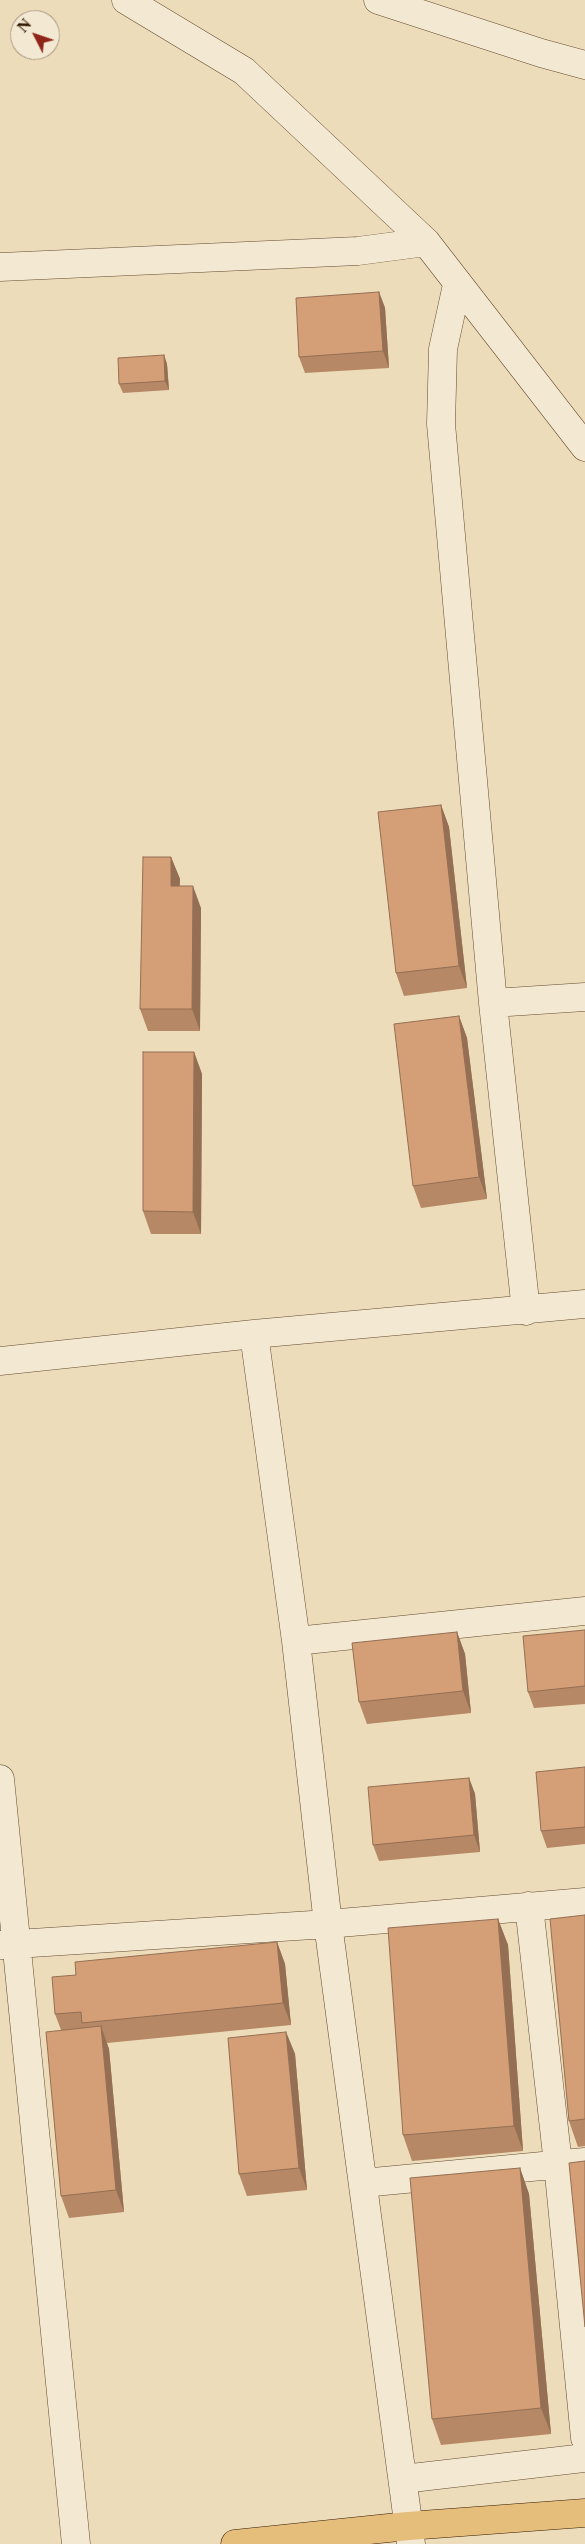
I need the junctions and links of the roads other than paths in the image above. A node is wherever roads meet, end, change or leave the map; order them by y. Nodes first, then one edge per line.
1 (126, 0) edge
2 (378, 0) edge
3 (585, 65) edge
4 (426, 242) junction
5 (0, 267) edge
6 (457, 285) junction
7 (585, 447) edge
8 (585, 997) edge
9 (493, 1003) junction
10 (585, 1304) edge
11 (526, 1311) junction
12 (254, 1334) junction
13 (0, 1361) edge
14 (585, 1611) edge
15 (296, 1641) junction
16 (0, 1779) edge
17 (585, 1902) edge
18 (529, 1906) junction
19 (328, 1924) junction
20 (9, 1944) edge
21 (585, 2162) edge
22 (558, 2164) junction
23 (363, 2183) junction
24 (585, 2438) edge
25 (585, 2458) edge
26 (403, 2479) junction
27 (585, 2513) edge
28 (410, 2535) edge
29 (76, 2544) edge
30 (235, 2544) edge

1 - 4 street
2 - 3 street
4 - 5 street
4 - 6 street
6 - 7 street
6 - 9 street
8 - 9 street
9 - 11 street
10 - 11 street
11 - 12 street
12 - 13 street
12 - 15 street
14 - 15 street
15 - 19 street
16 - 20 street
17 - 18 street
18 - 19 street
18 - 22 street
19 - 20 street
19 - 23 street
20 - 29 street
21 - 22 street
22 - 23 street
22 - 24 street
23 - 26 street
25 - 26 street
26 - 28 street
27 - 28 main road
28 - 30 main road

